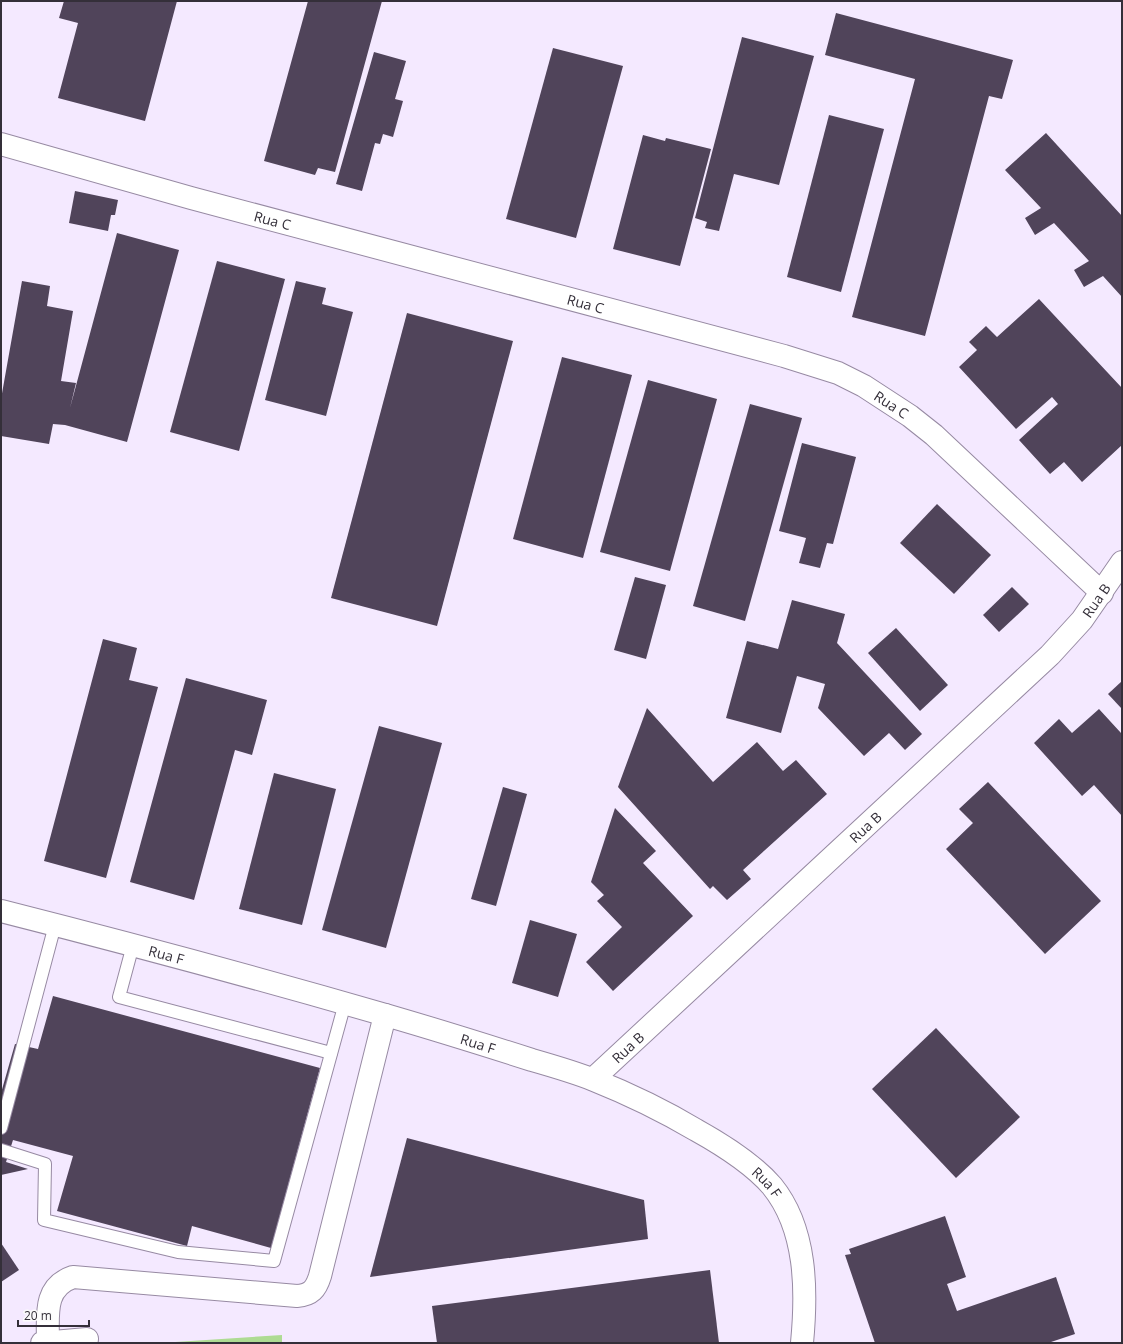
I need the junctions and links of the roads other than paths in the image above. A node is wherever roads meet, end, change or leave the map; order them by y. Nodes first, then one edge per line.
1 (1, 144) edge
2 (1122, 562) edge
3 (1102, 593) junction
4 (1, 911) edge
5 (55, 925) junction
6 (133, 945) junction
7 (345, 1003) junction
8 (385, 1015) junction
9 (331, 1052) junction
10 (593, 1079) junction
11 (1, 1128) edge
12 (1, 1150) edge
13 (86, 1339) dead end
14 (48, 1342) edge
15 (42, 1343) edge
16 (802, 1343) edge

1 - 3 street, Rua C
2 - 3 street, Rua B
3 - 10 street, Rua B
4 - 5 street, Rua F
5 - 6 street, Rua F
5 - 11 lane
6 - 7 street, Rua F
6 - 9 lane
7 - 8 street, Rua F
7 - 9 lane
8 - 10 street, Rua F
8 - 14 street
9 - 12 lane
10 - 16 street, Rua F
13 - 14 street
14 - 15 street

